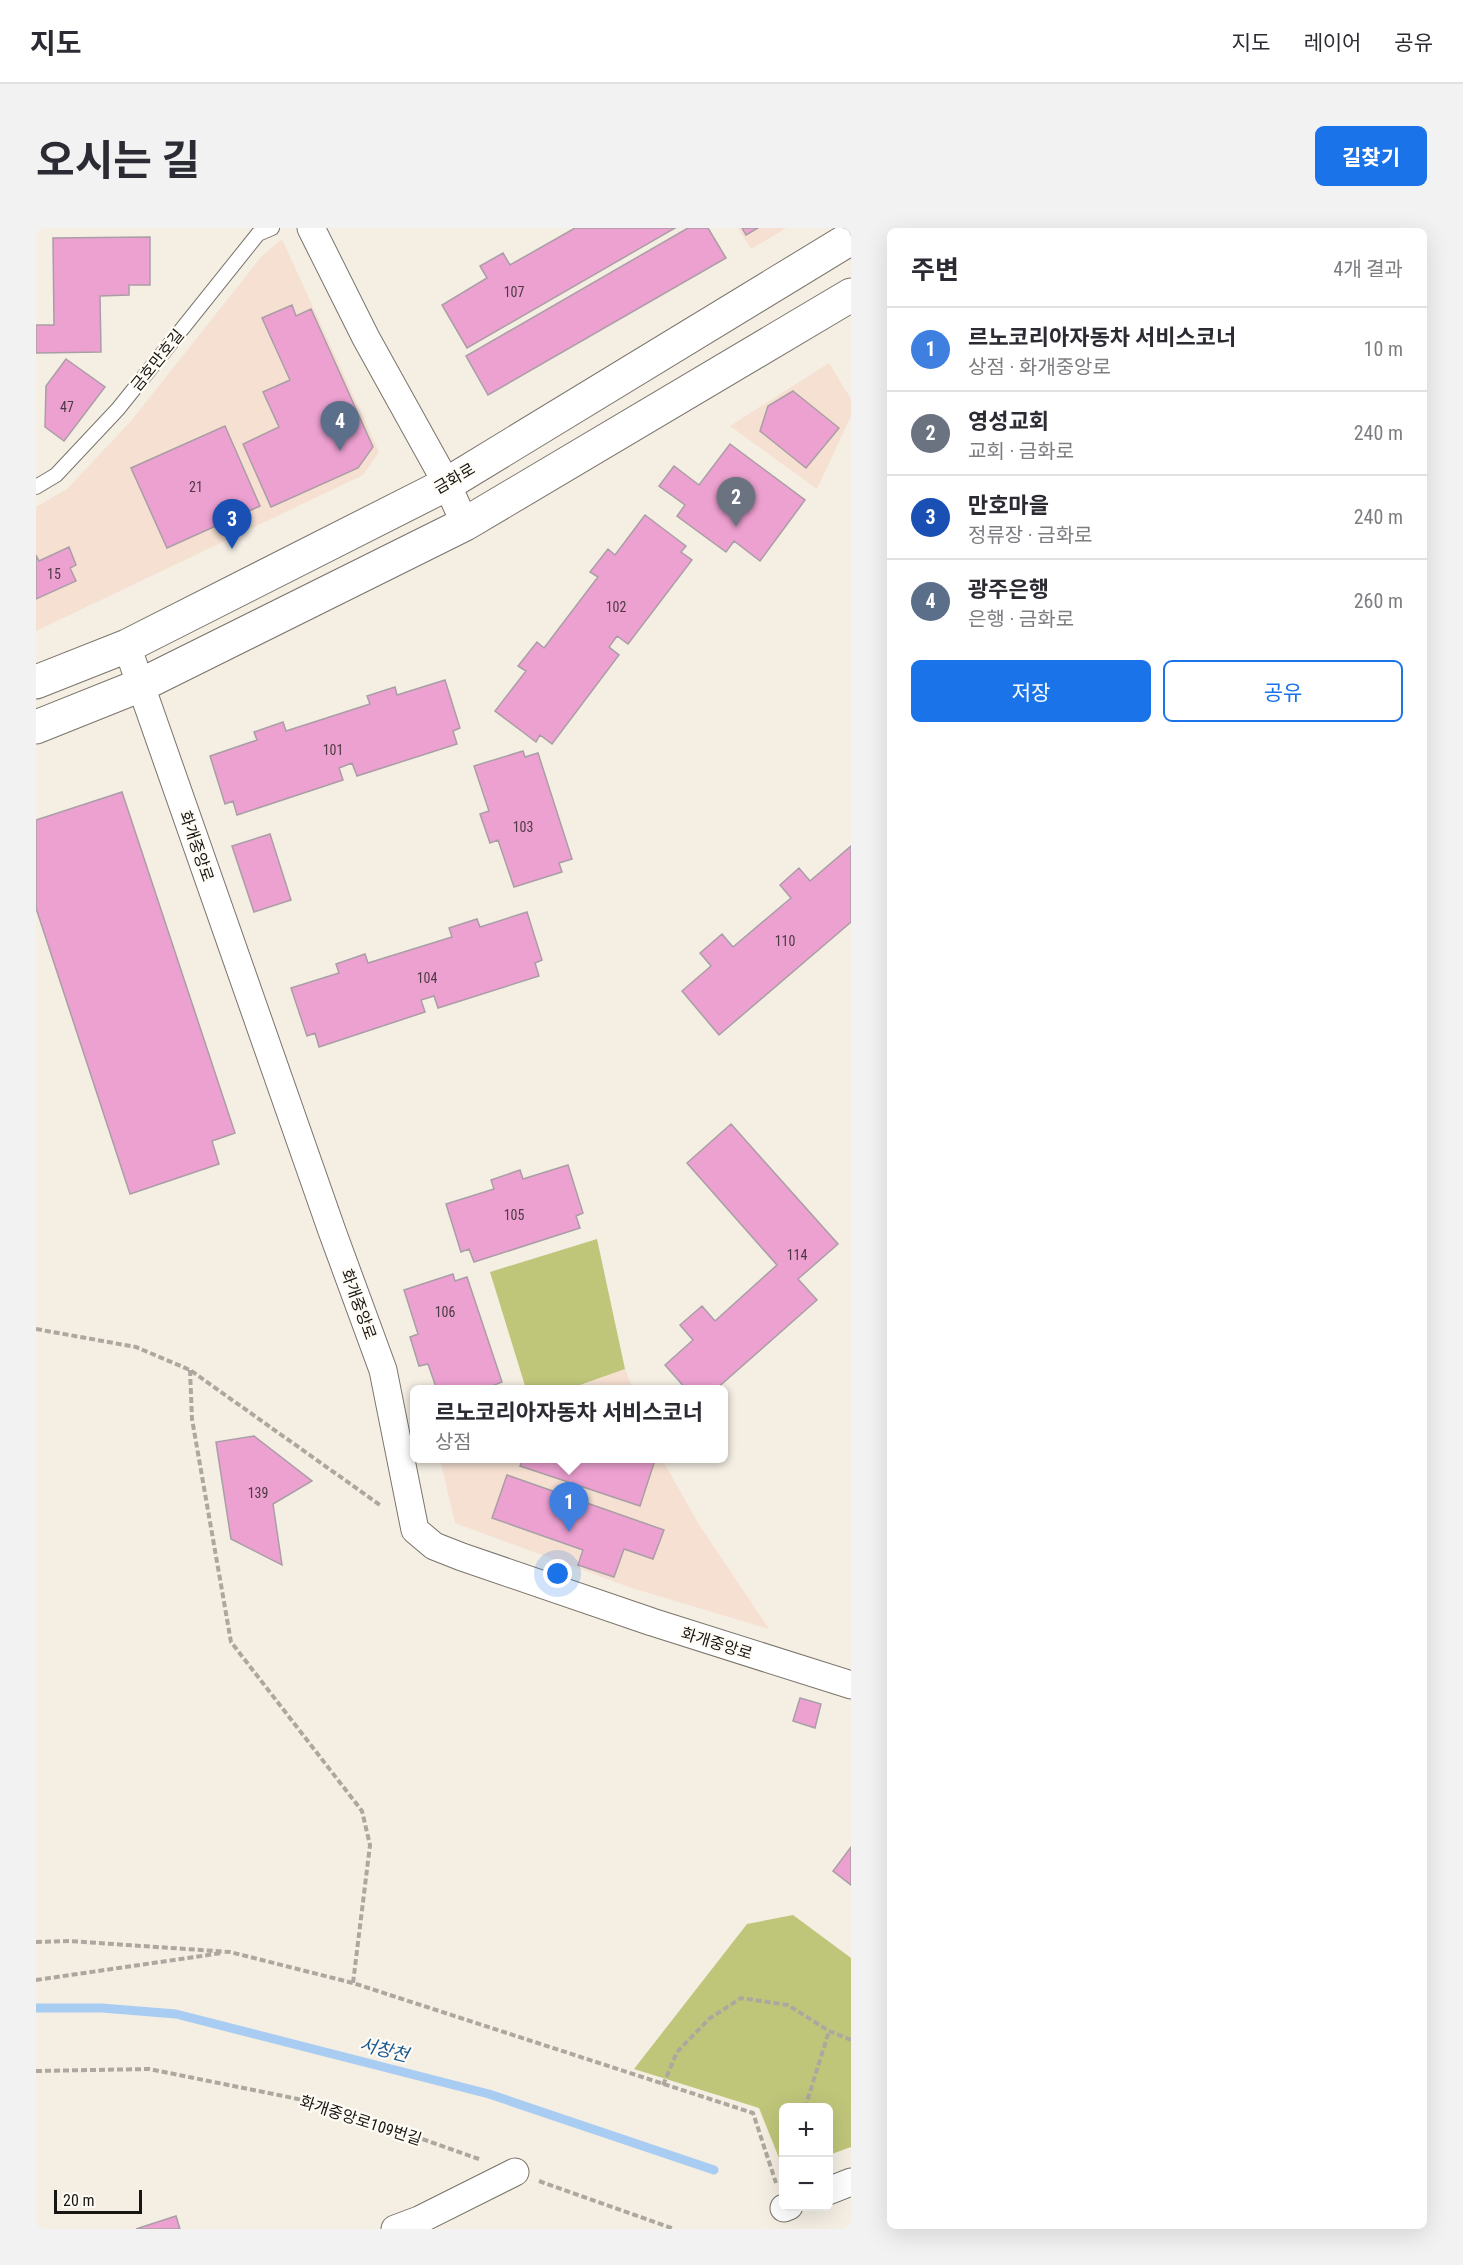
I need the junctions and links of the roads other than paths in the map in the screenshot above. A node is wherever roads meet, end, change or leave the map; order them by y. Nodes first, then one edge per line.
1 (272, 228) edge
2 (311, 228) edge
3 (851, 238) edge
4 (851, 295) edge
5 (447, 484) junction
6 (36, 487) edge
7 (465, 524) junction
8 (127, 646) junction
9 (36, 682) edge
10 (141, 685) junction
11 (36, 728) edge
12 (851, 1685) edge
13 (515, 2172) road end
14 (851, 2182) edge
15 (833, 2189) edge
16 (394, 2229) edge

1 - 6 lane, 금호만호길
2 - 5 street
3 - 5 main road, 금화로
4 - 7 main road
5 - 7 street
5 - 8 main road, 금화로
7 - 10 main road
8 - 9 main road, 금화로
8 - 10 street, 화개중앙로
10 - 11 main road
10 - 12 street, 화개중앙로
13 - 16 street
14 - 15 street

